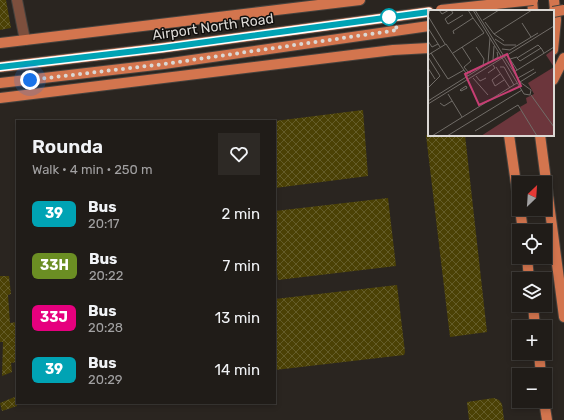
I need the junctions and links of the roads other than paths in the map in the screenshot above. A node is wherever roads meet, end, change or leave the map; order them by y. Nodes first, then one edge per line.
1 (17, 0) edge
2 (312, 0) edge
3 (360, 0) edge
4 (488, 0) edge
5 (532, 0) edge
6 (554, 0) edge
7 (303, 7) junction
8 (445, 10) edge
9 (489, 10) edge
10 (533, 10) edge
11 (564, 10) edge
12 (428, 12) edge
13 (554, 12) edge
14 (428, 26) edge
15 (25, 40) junction
16 (554, 40) edge
17 (0, 43) edge
18 (428, 48) edge
19 (564, 58) edge
20 (0, 67) edge
21 (554, 78) edge
22 (0, 83) edge
23 (0, 98) edge
24 (504, 136) edge
25 (509, 136) edge
26 (540, 136) edge
27 (510, 151) junction
28 (514, 176) edge
29 (564, 317) edge
30 (545, 408) edge
31 (547, 420) edge

1 - 15 street
2 - 7 main road
3 - 7 main road, Airport North Road
4 - 9 main road
5 - 8 main road, bridge
5 - 10 main road
6 - 16 main road
7 - 15 main road, Airport North Road
11 - 13 main road, bridge
12 - 20 main road, Airport North Road
14 - 22 main road, Airport North Road
15 - 17 main road, Airport North Road
18 - 23 main road
19 - 21 main road
24 - 27 main road
25 - 27 main road
26 - 29 main road
27 - 28 main road
30 - 31 main road

